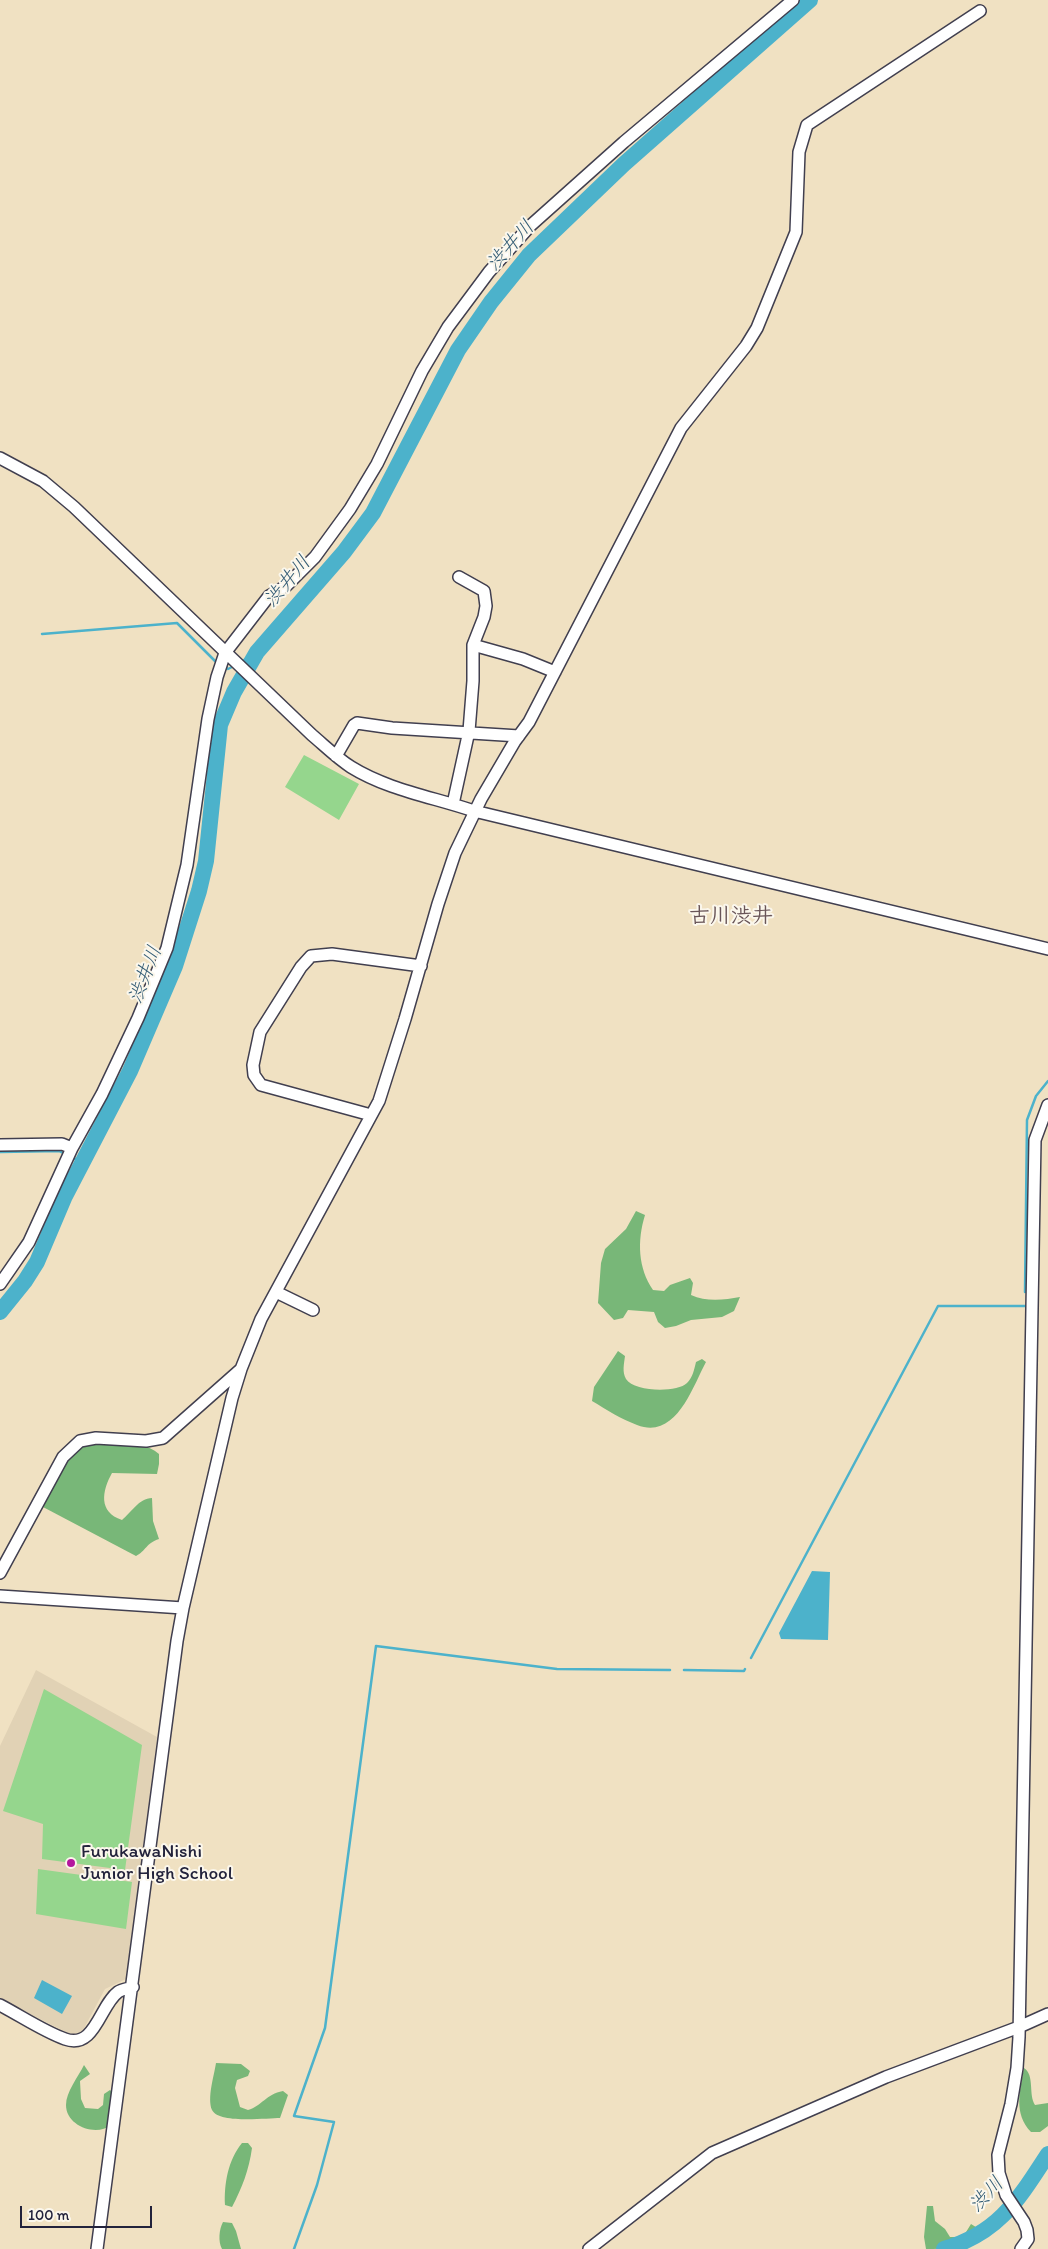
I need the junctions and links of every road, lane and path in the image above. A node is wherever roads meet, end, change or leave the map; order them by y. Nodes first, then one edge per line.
1 (793, 0) edge
2 (980, 11) dead end
3 (0, 458) edge
4 (459, 577) dead end
5 (473, 645) junction
6 (227, 655) junction
7 (555, 672) junction
8 (469, 733) junction
9 (518, 736) junction
10 (336, 756) junction
11 (453, 804) junction
12 (474, 811) junction
13 (1048, 949) edge
14 (421, 966) junction
15 (1048, 1105) edge
16 (372, 1115) junction
17 (0, 1145) edge
18 (72, 1148) junction
19 (0, 1284) edge
20 (276, 1292) junction
21 (313, 1310) dead end
22 (240, 1370) junction
23 (0, 1573) edge
24 (0, 1596) edge
25 (182, 1608) junction
26 (133, 1987) junction
27 (0, 2005) edge
28 (1048, 2014) edge
29 (1019, 2027) junction
30 (97, 2249) edge
31 (589, 2249) edge
32 (1021, 2249) edge

1 - 6 street
2 - 7 street
3 - 6 street
4 - 5 street
5 - 7 street
5 - 8 street
6 - 10 street
6 - 18 street
7 - 9 street
8 - 9 street
8 - 10 street
8 - 11 street
9 - 12 street
10 - 11 street
11 - 12 street
12 - 13 street
12 - 14 street
14 - 16 street
14 - 16 street
15 - 29 street
16 - 20 street
17 - 18 street
18 - 19 street
20 - 21 street
20 - 22 street
22 - 23 street
22 - 25 street
24 - 25 street
25 - 26 street
26 - 27 street
26 - 30 street
28 - 29 street
29 - 31 street
29 - 32 street

